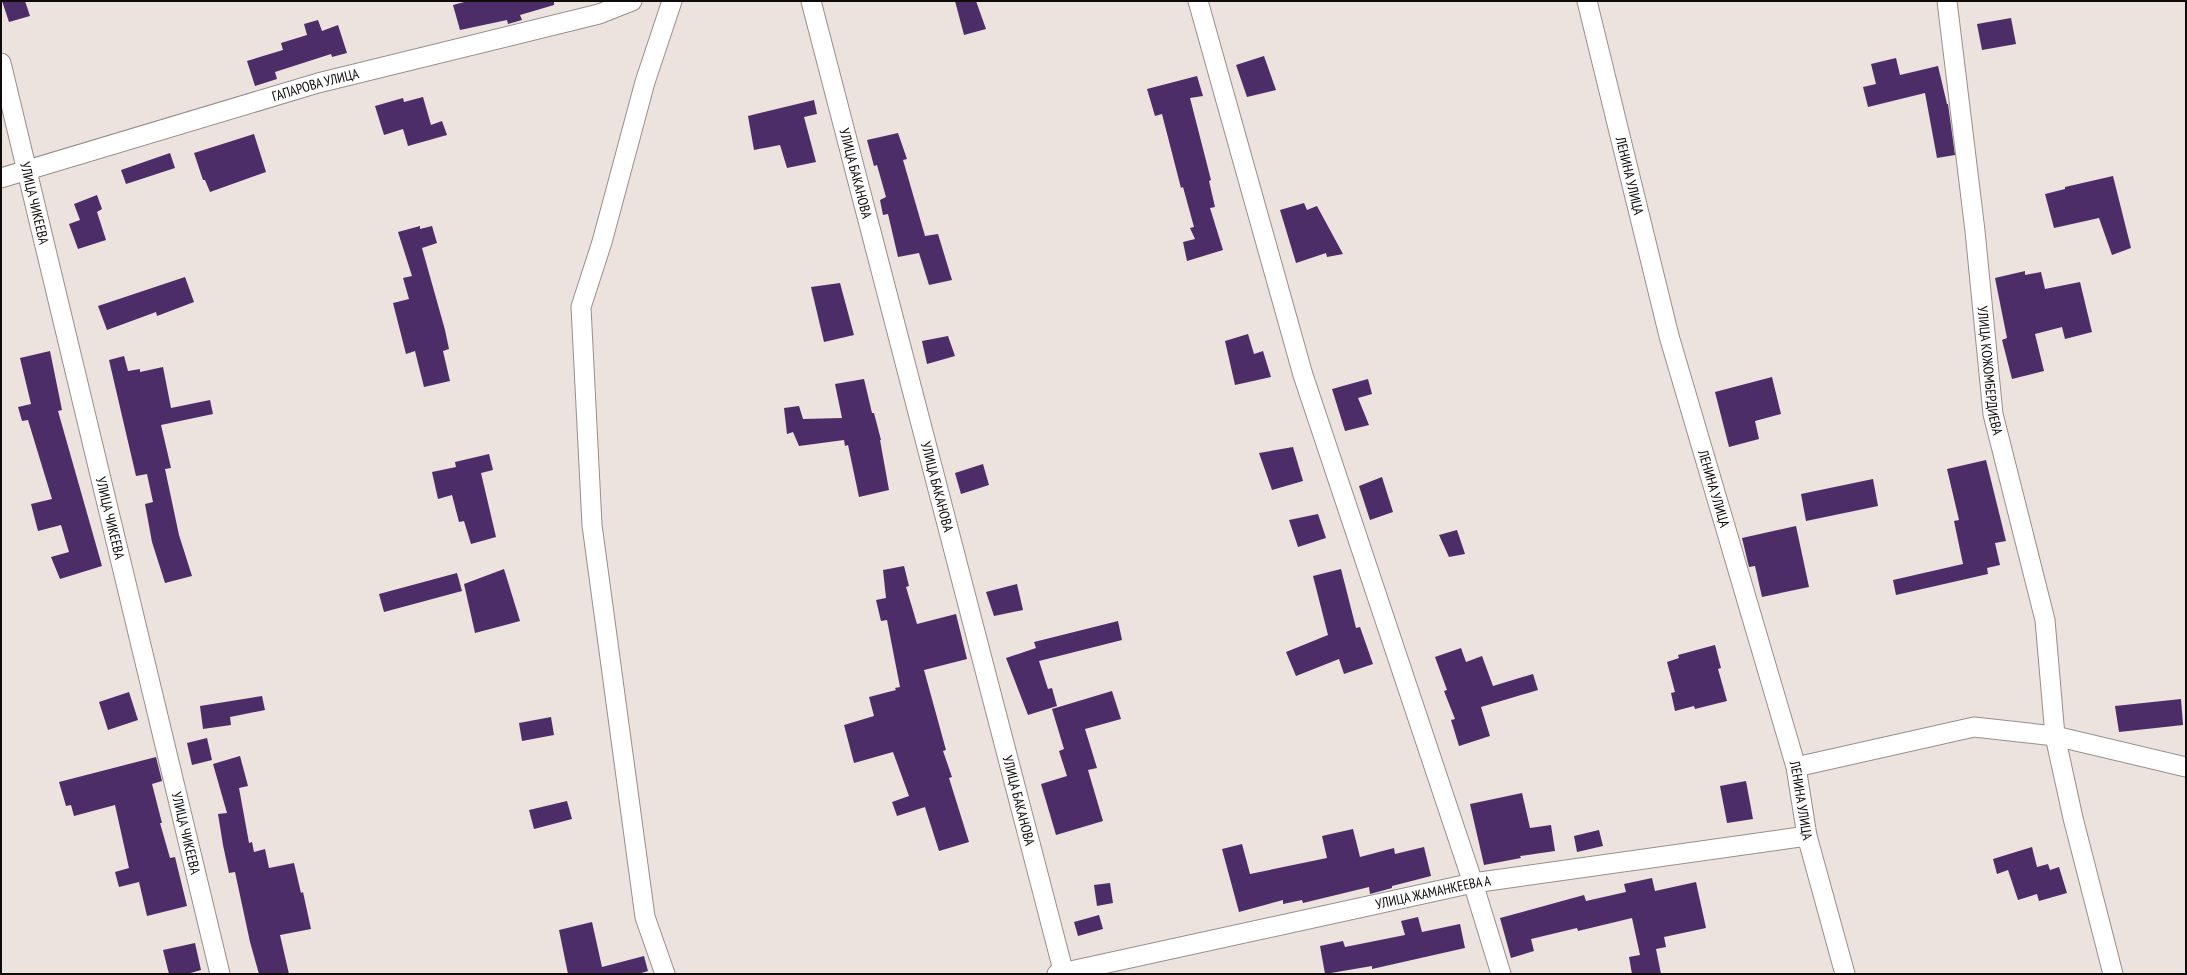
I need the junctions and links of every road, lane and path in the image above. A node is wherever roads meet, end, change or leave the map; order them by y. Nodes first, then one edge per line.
1 (632, 1) edge
2 (672, 1) edge
3 (811, 1) edge
4 (1198, 1) edge
5 (1587, 1) edge
6 (1947, 1) edge
7 (1, 63) edge
8 (27, 171) junction
9 (1, 178) edge
10 (2055, 736) junction
11 (1796, 767) junction
12 (2186, 767) edge
13 (1807, 836) junction
14 (1473, 883) junction
15 (1061, 973) edge
16 (220, 974) edge
17 (665, 974) edge
18 (1501, 974) edge
19 (1845, 974) edge
20 (2113, 974) edge

1 - 8 street, ГАПАРОВА УЛИЦА
2 - 17 street
3 - 15 street, УЛИЦА БАКАНОВА
4 - 14 street
5 - 11 street, ЛЕНИНА УЛИЦА
6 - 10 street, УЛИЦА КОЖОМБЕРДИЕВА
7 - 8 street, УЛИЦА ЧИКЕЕВА
8 - 9 street, ГАПАРОВА УЛИЦА
8 - 16 street, УЛИЦА ЧИКЕЕВА
10 - 11 street
10 - 12 street
10 - 20 street, УЛИЦА КОЖОМБЕРДИЕВА
11 - 13 street, ЛЕНИНА УЛИЦА
13 - 14 street, УЛИЦА ЖАМАНКЕЕВА А
13 - 19 street, ЛЕНИНА УЛИЦА
14 - 15 street, УЛИЦА ЖАМАНКЕЕВА А
14 - 18 street

